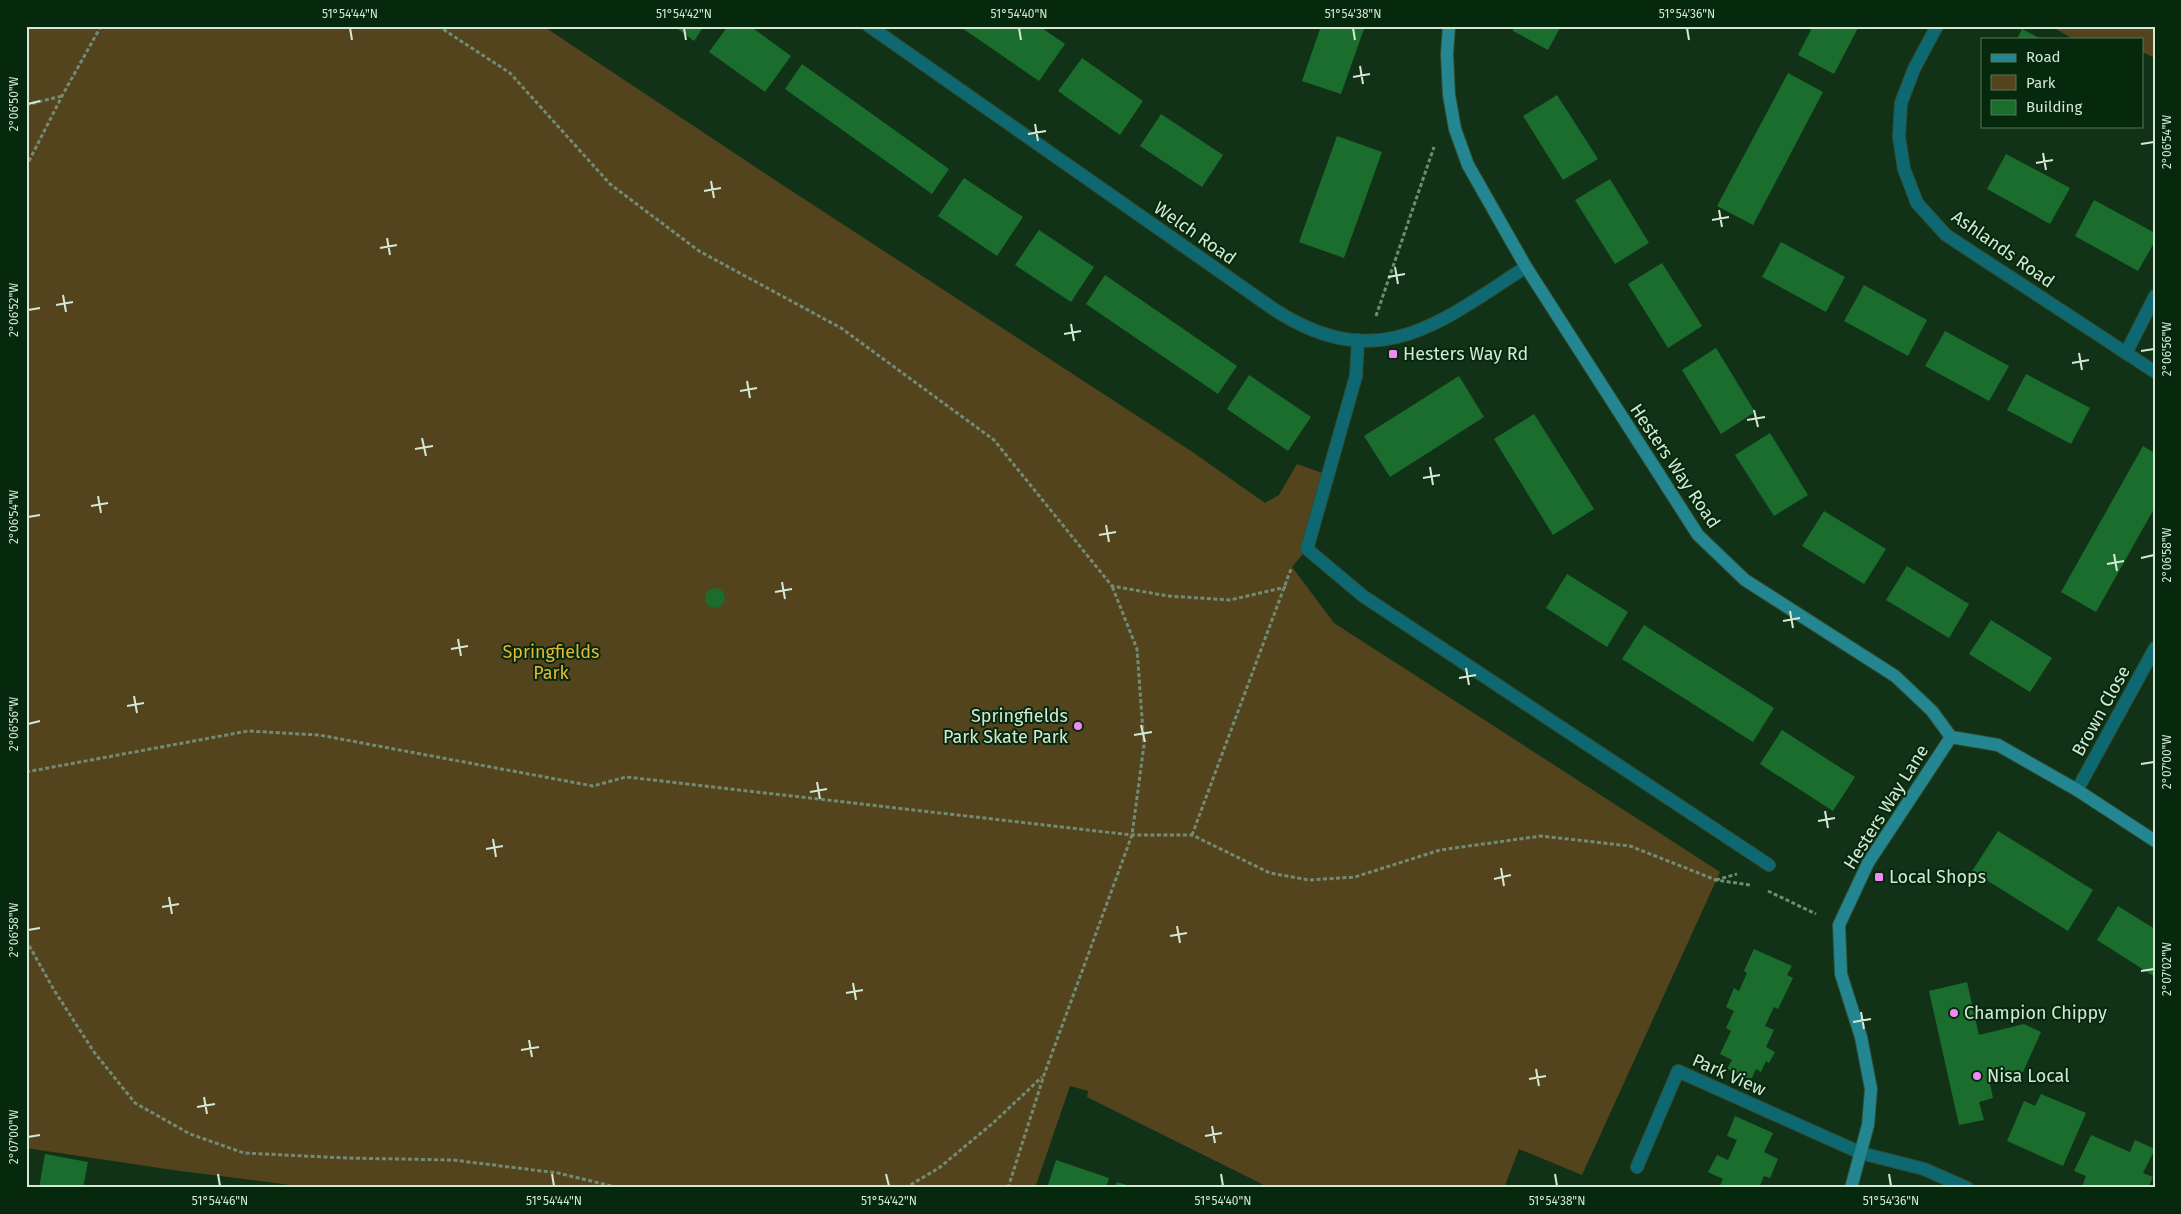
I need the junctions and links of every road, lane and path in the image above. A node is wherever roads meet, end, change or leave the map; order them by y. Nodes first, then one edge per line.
1 (101, 26) edge
2 (438, 26) edge
3 (868, 26) edge
4 (1449, 26) edge
5 (1937, 26) edge
6 (62, 96) junction
7 (1450, 101) junction
8 (26, 105) edge
9 (26, 167) edge
10 (1526, 267) junction
11 (2155, 296) edge
12 (1363, 340) junction
13 (2126, 354) junction
14 (2155, 372) edge
15 (1112, 586) junction
16 (2155, 648) edge
17 (1951, 737) junction
18 (26, 772) edge
19 (2077, 790) junction
20 (1132, 835) junction
21 (1192, 835) junction
22 (2155, 841) edge
23 (1769, 865) dead end
24 (1756, 885) dead end
25 (1765, 889) dead end
26 (1839, 925) junction
27 (26, 940) edge
28 (1044, 1075) junction
29 (1861, 1152) junction
30 (1637, 1167) dead end
31 (620, 1188) edge
32 (905, 1188) edge
33 (1008, 1188) edge
34 (1851, 1188) edge
35 (1968, 1188) edge

1 - 6 path
2 - 15 path
3 - 12 street, Welch Road
4 - 7 street, Hesters Way Road
5 - 13 street, Ashlands Road
6 - 8 path
6 - 9 path
7 - 10 street, Hesters Way Road
7 - 12 path
10 - 12 street, Welch Road
10 - 17 street, Hesters Way Road
11 - 13 street
12 - 23 street
13 - 14 street, Ashlands Road
15 - 20 path
15 - 21 path
16 - 19 street, Brown Close
17 - 19 street
17 - 26 street, Hesters Way Lane
18 - 20 path
19 - 22 street
20 - 21 path
20 - 28 path
21 - 24 path
25 - 26 path
26 - 29 street, Hesters Way Lane
27 - 31 path
28 - 32 path
28 - 33 path
29 - 30 street, Park View
29 - 34 street, Hesters Way Lane
29 - 35 street

